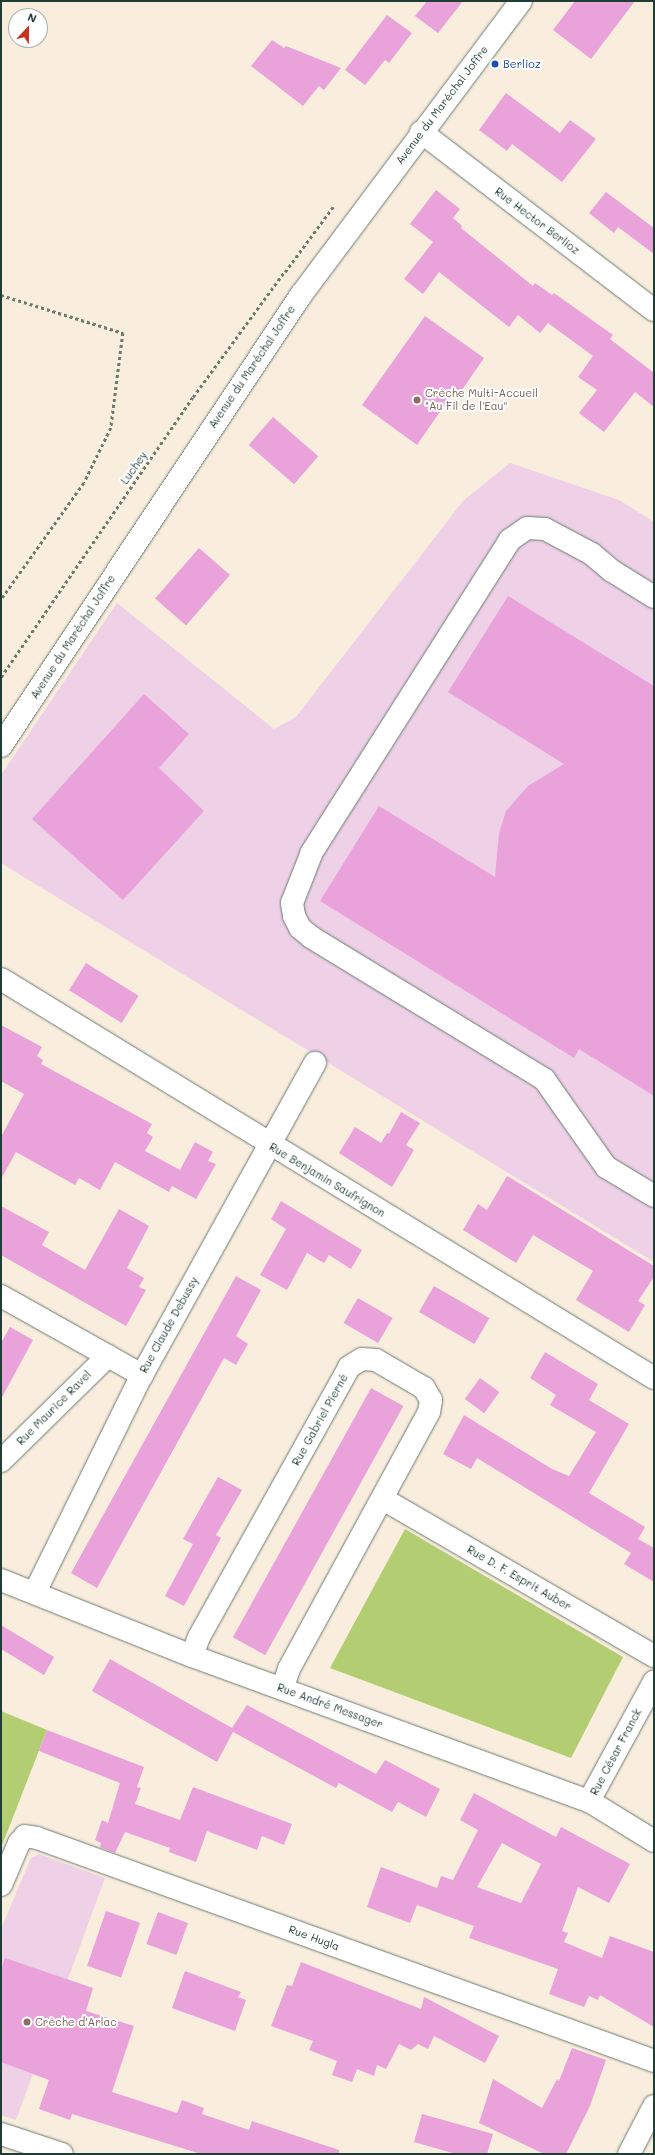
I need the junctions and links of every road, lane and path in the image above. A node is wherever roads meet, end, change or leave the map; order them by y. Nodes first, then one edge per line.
1 (521, 1) edge
2 (421, 132) junction
3 (285, 271) dead end
4 (1, 295) edge
5 (654, 310) edge
6 (654, 597) edge
7 (1, 600) edge
8 (1, 677) edge
9 (1, 746) edge
10 (1, 979) edge
11 (315, 1064) dead end
12 (268, 1144) junction
13 (654, 1196) edge
14 (1, 1296) edge
15 (108, 1356) junction
16 (142, 1375) junction
17 (654, 1378) edge
18 (1, 1461) edge
19 (383, 1499) junction
20 (1, 1580) edge
21 (35, 1592) junction
22 (192, 1656) junction
23 (654, 1656) edge
24 (654, 1682) edge
25 (282, 1689) junction
26 (589, 1801) junction
27 (654, 1842) edge
28 (1, 1885) edge
29 (654, 2061) edge
30 (654, 2106) edge
31 (1, 2134) edge
32 (62, 2154) edge
33 (629, 2154) edge

1 - 2 street, Avenue du Maréchal Joffre
2 - 5 street, Rue Hector Berlioz
2 - 9 street, Avenue du Maréchal Joffre
3 - 8 path, Luchey
4 - 7 path
6 - 13 street
10 - 12 street, Rue Benjamin Saufrignon
11 - 12 street, Rue Claude Debussy
12 - 16 street, Rue Claude Debussy
12 - 17 street, Rue Benjamin Saufrignon
14 - 15 street
15 - 16 street
15 - 18 street, Rue Maurice Ravel
16 - 21 street, Rue Claude Debussy
19 - 22 street, Rue Gabriel Pierné
19 - 23 street, Rue D. F. Esprit Auber
19 - 25 street, Rue Gabriel Pierné
20 - 21 street, Rue André Messager
21 - 22 street, Rue André Messager
22 - 25 street, Rue André Messager
24 - 26 street, Rue César Franck
25 - 26 street, Rue André Messager
26 - 27 street, Rue André Messager
28 - 29 street, Rue Hugla
30 - 33 street
31 - 32 street

